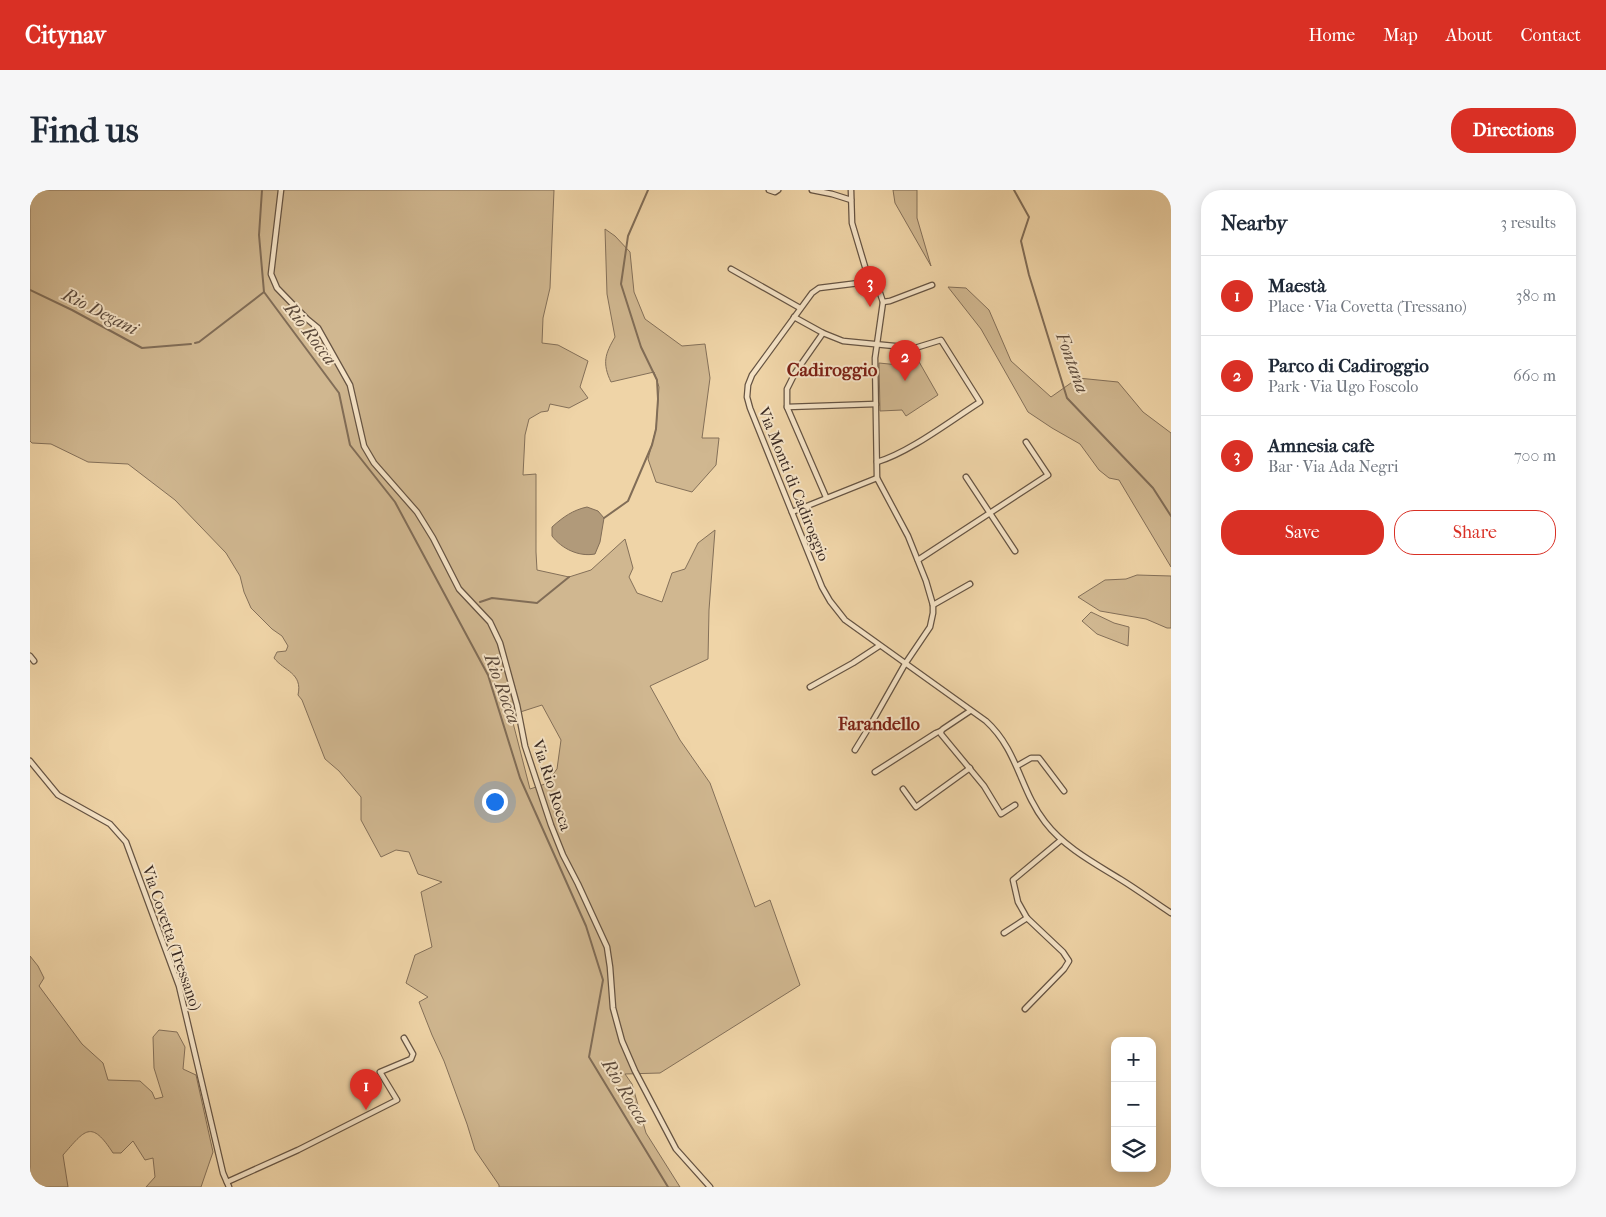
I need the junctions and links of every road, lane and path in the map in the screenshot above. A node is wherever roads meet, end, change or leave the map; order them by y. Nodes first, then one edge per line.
1 (281, 190) edge
2 (770, 190) edge
3 (778, 190) edge
4 (812, 190) edge
5 (851, 190) edge
6 (851, 200) junction
7 (731, 270) dead end
8 (866, 274) junction
9 (932, 285) dead end
10 (883, 302) junction
11 (800, 308) junction
12 (794, 317) junction
13 (823, 333) junction
14 (877, 344) junction
15 (876, 404) junction
16 (787, 407) junction
17 (1026, 442) dead end
18 (877, 462) junction
19 (966, 477) dead end
20 (877, 478) junction
21 (826, 497) junction
22 (792, 512) junction
23 (990, 512) junction
24 (1015, 551) dead end
25 (918, 560) junction
26 (970, 584) dead end
27 (934, 604) junction
28 (879, 646) junction
29 (30, 656) edge
30 (34, 661) dead end
31 (905, 664) junction
32 (810, 687) dead end
33 (970, 711) junction
34 (941, 731) junction
35 (855, 750) dead end
36 (30, 761) edge
37 (1017, 766) junction
38 (970, 768) junction
39 (874, 772) dead end
40 (903, 789) dead end
41 (1064, 791) dead end
42 (1015, 805) dead end
43 (1061, 840) junction
44 (1171, 914) edge
45 (1027, 918) junction
46 (1004, 933) dead end
47 (1025, 1009) dead end
48 (404, 1038) dead end
49 (227, 1182) junction
50 (229, 1187) edge
51 (710, 1187) edge

1 - 51 street, Via Rio Rocca
2 - 3 street
4 - 6 street
5 - 6 street
6 - 8 street
7 - 11 street
8 - 10 street
8 - 11 street, Via Monti di Cadiroggio
9 - 10 street
10 - 14 street
11 - 12 street, Via Monti di Cadiroggio
12 - 13 street
12 - 22 street, Via Monti di Cadiroggio
13 - 14 street
13 - 16 street
14 - 15 street
14 - 18 street
15 - 16 street
15 - 18 street
16 - 21 street
17 - 23 street
18 - 20 street
19 - 23 street
20 - 21 street
20 - 25 street
21 - 22 street
22 - 28 street, Via Monti di Cadiroggio
23 - 24 street
23 - 25 street
25 - 27 street
26 - 27 street
27 - 31 street
28 - 31 street, Via Monti di Cadiroggio
28 - 32 street
29 - 30 street
31 - 33 street, Via Monti di Cadiroggio
31 - 35 street
33 - 34 street
33 - 37 street, Via Monti di Cadiroggio
34 - 38 street
34 - 39 street
36 - 49 street, Via Covetta (Tressano)
37 - 41 street
37 - 43 street, Via Monti di Cadiroggio
38 - 40 street
38 - 42 street
43 - 44 street, Via Monti di Cadiroggio
43 - 45 street
45 - 46 street
45 - 47 street
48 - 49 street
49 - 50 street, Via Covetta (Tressano)

